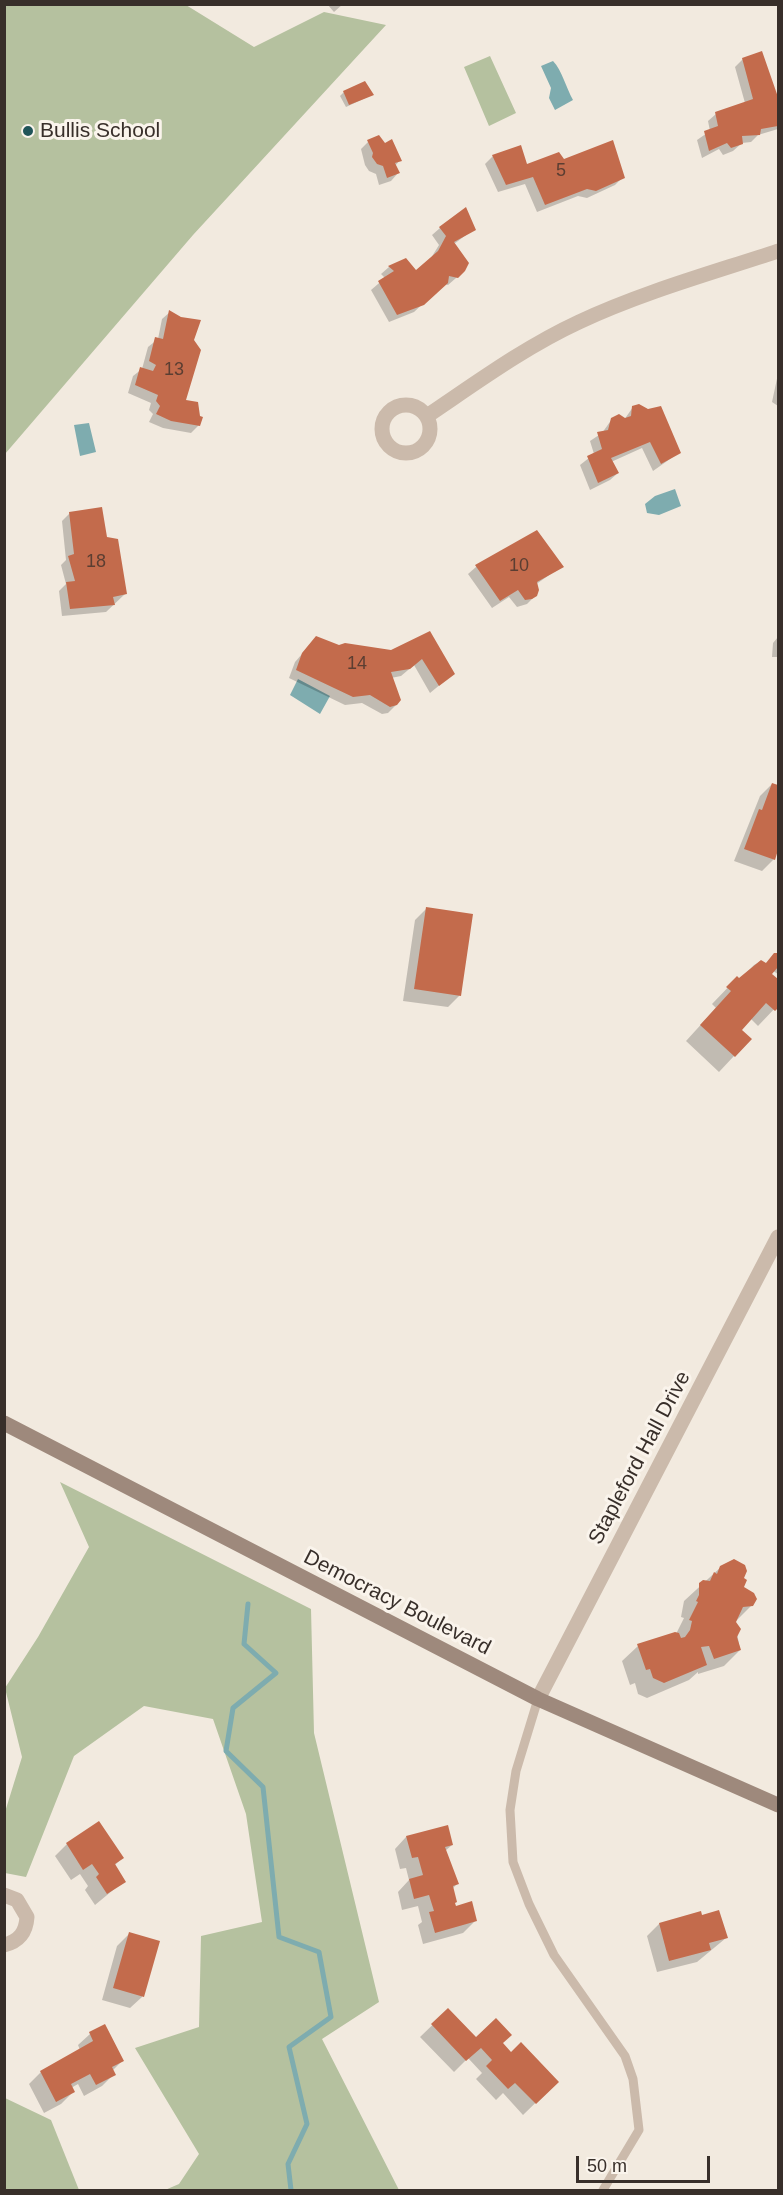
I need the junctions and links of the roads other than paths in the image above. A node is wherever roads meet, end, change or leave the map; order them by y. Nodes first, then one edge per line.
1 (778, 251) edge
2 (427, 416) dead end
3 (778, 1237) edge
4 (4, 1423) edge
5 (538, 1699) junction
6 (778, 1805) edge
7 (4, 1895) edge
8 (4, 1945) edge
9 (603, 2190) edge

1 - 2 street
3 - 5 street, Stapleford Hall Drive
4 - 5 main road, Democracy Boulevard
5 - 6 main road, Democracy Boulevard
5 - 9 lane
7 - 8 street

